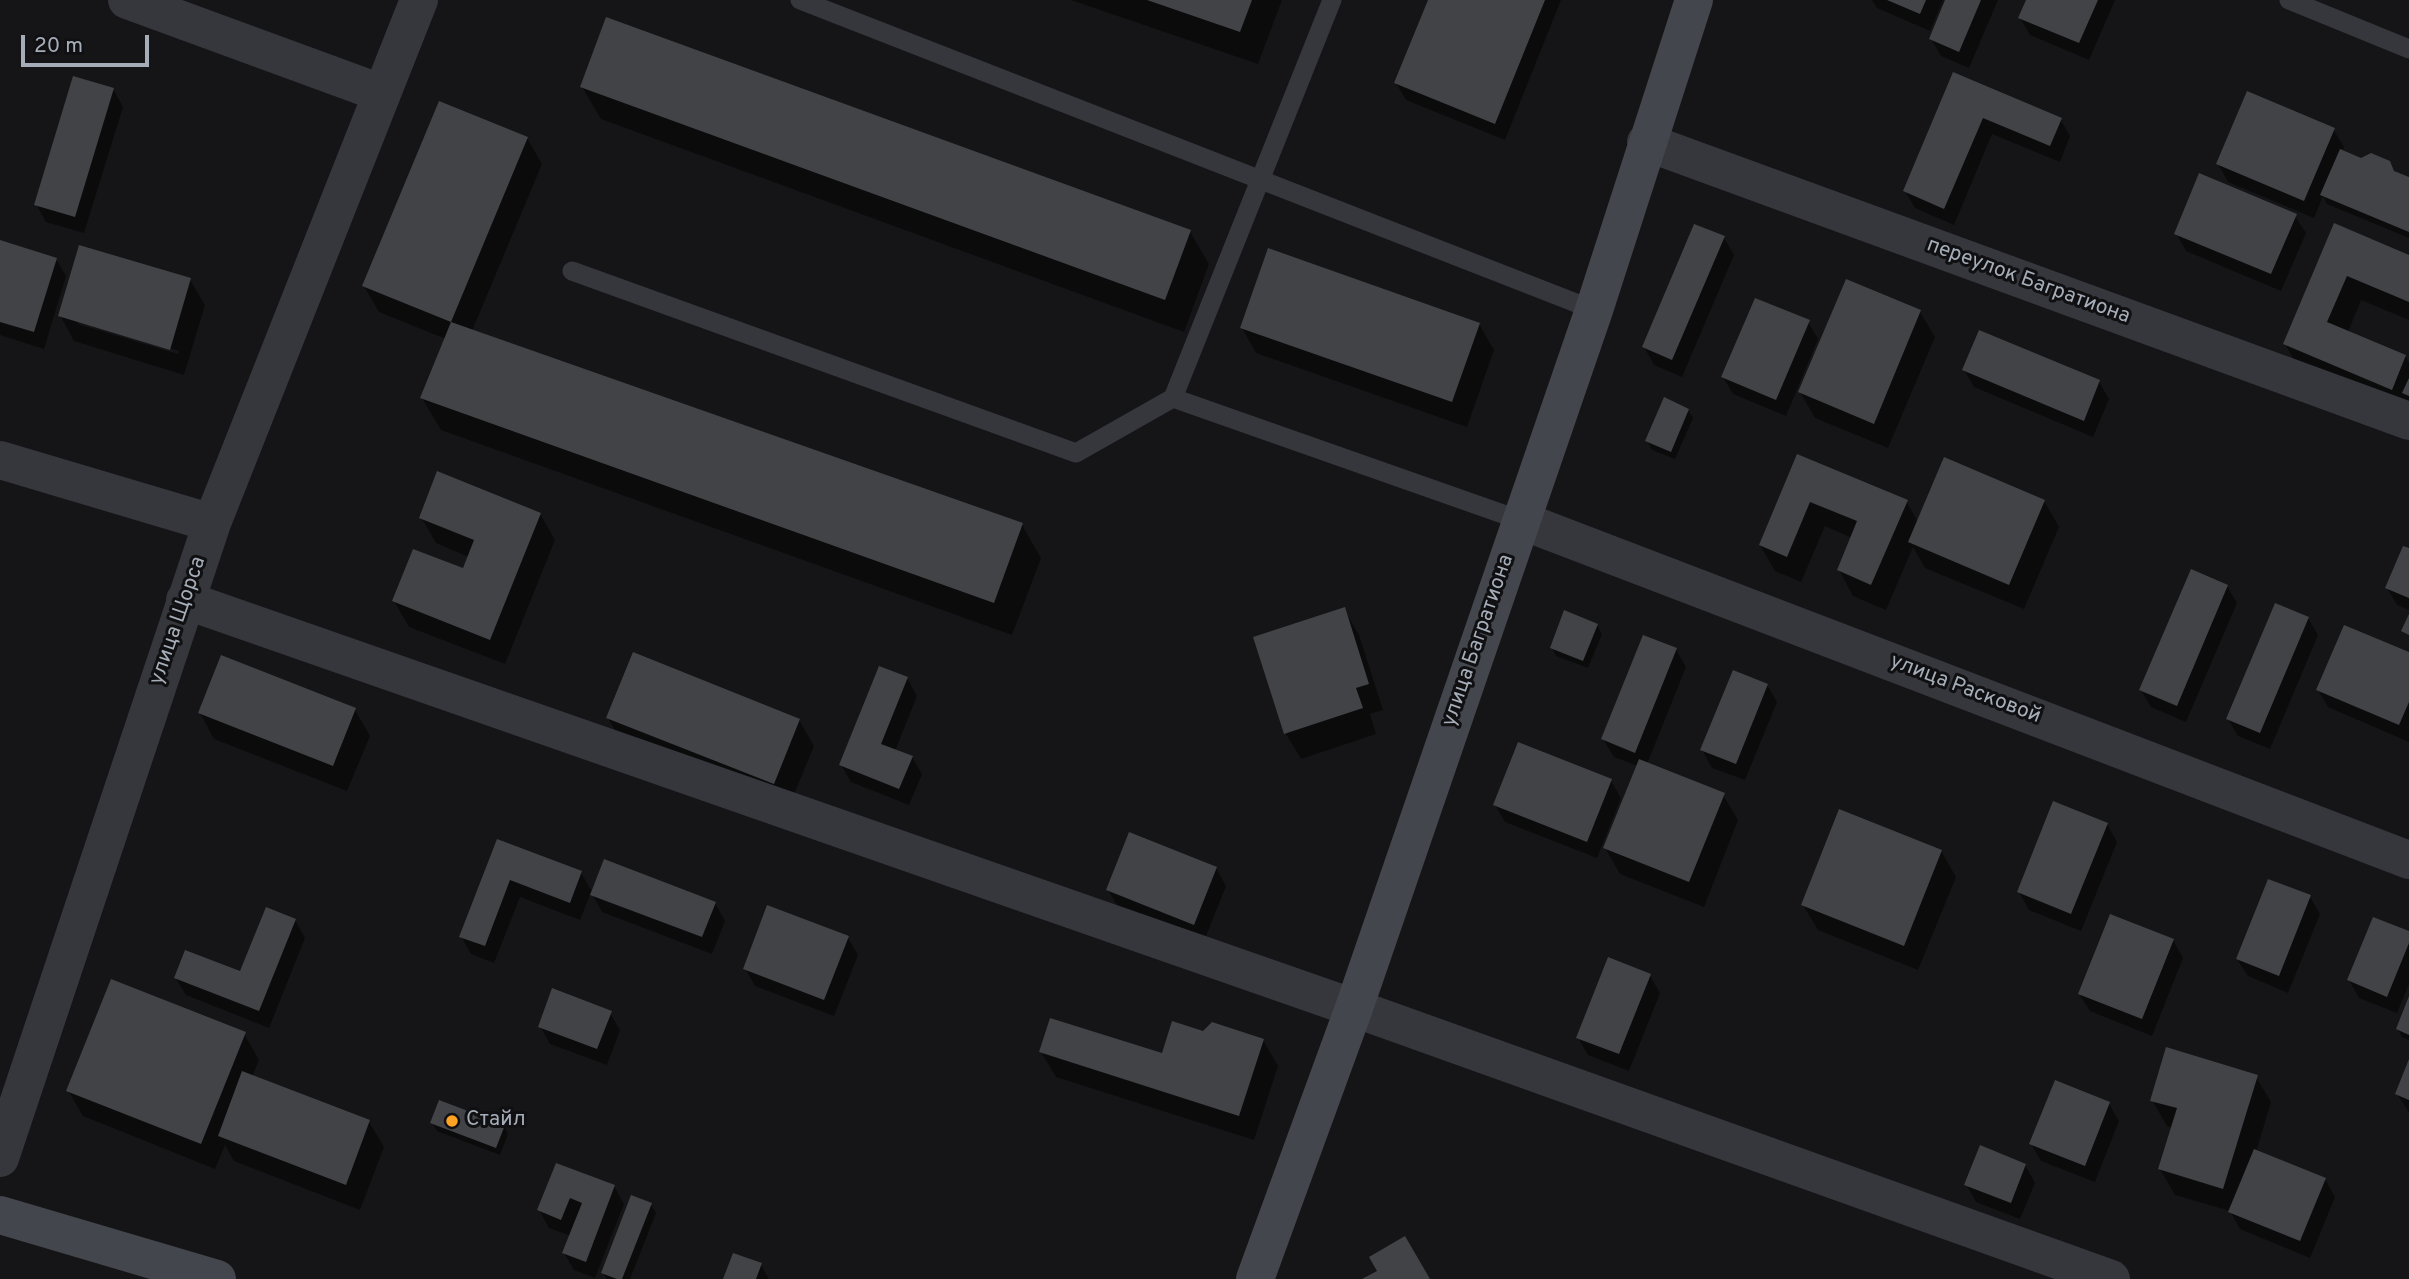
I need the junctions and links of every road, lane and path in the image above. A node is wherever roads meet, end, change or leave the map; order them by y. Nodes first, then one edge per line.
1 (127, 0) edge
2 (419, 0) edge
3 (800, 0) edge
4 (1332, 0) edge
5 (1694, 0) edge
6 (2289, 0) edge
7 (2409, 49) edge
8 (381, 93) junction
9 (1646, 142) junction
10 (1259, 179) junction
11 (572, 271) dead end
12 (1594, 310) junction
13 (1173, 398) junction
14 (2409, 421) edge
15 (0, 460) edge
16 (1520, 520) junction
17 (212, 523) junction
18 (185, 600) junction
19 (2409, 860) edge
20 (1354, 1008) junction
21 (0, 1158) edge
22 (0, 1215) edge
23 (217, 1279) edge
24 (1255, 1279) edge
25 (2111, 1279) edge

1 - 8 street
2 - 8 street, улица Щорса
3 - 10 lane
4 - 10 lane
5 - 9 street, улица Багратиона
6 - 7 lane
8 - 17 street, улица Щорса
9 - 12 street, улица Багратиона
9 - 14 street, переулок Багратиона
10 - 12 lane
10 - 13 lane
11 - 13 lane
12 - 16 street, улица Багратиона
13 - 16 lane
15 - 17 street
16 - 19 street, улица Расковой
16 - 20 street, улица Багратиона
17 - 18 street, улица Щорса
18 - 20 street
18 - 21 street, улица Щорса
20 - 24 street, улица Багратиона
20 - 25 street
22 - 23 street

